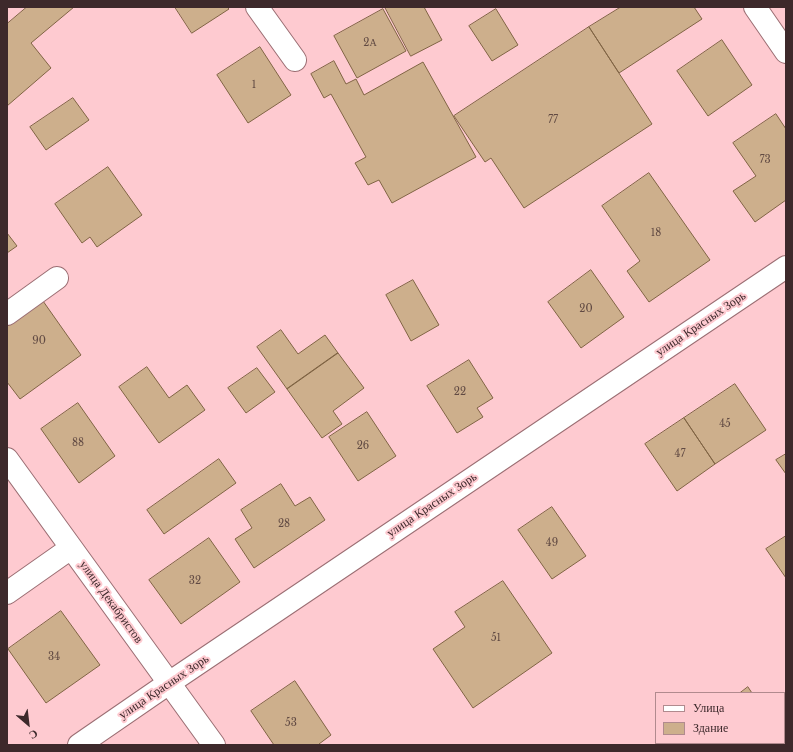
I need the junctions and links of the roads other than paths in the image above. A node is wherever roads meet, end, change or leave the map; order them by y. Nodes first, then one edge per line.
1 (257, 7) edge
2 (755, 7) edge
3 (786, 52) edge
4 (295, 60) dead end
5 (786, 267) edge
6 (57, 278) dead end
7 (7, 314) edge
8 (7, 459) edge
9 (71, 548) junction
10 (7, 593) edge
11 (169, 683) junction
12 (79, 745) edge
13 (214, 745) edge

1 - 4 main road
2 - 3 main road
5 - 11 main road, улица Красных Зорь
6 - 7 main road
8 - 9 main road, улица Декабристов
9 - 10 main road
9 - 11 main road, улица Декабристов
11 - 12 main road, улица Красных Зорь
11 - 13 main road, улица Декабристов

